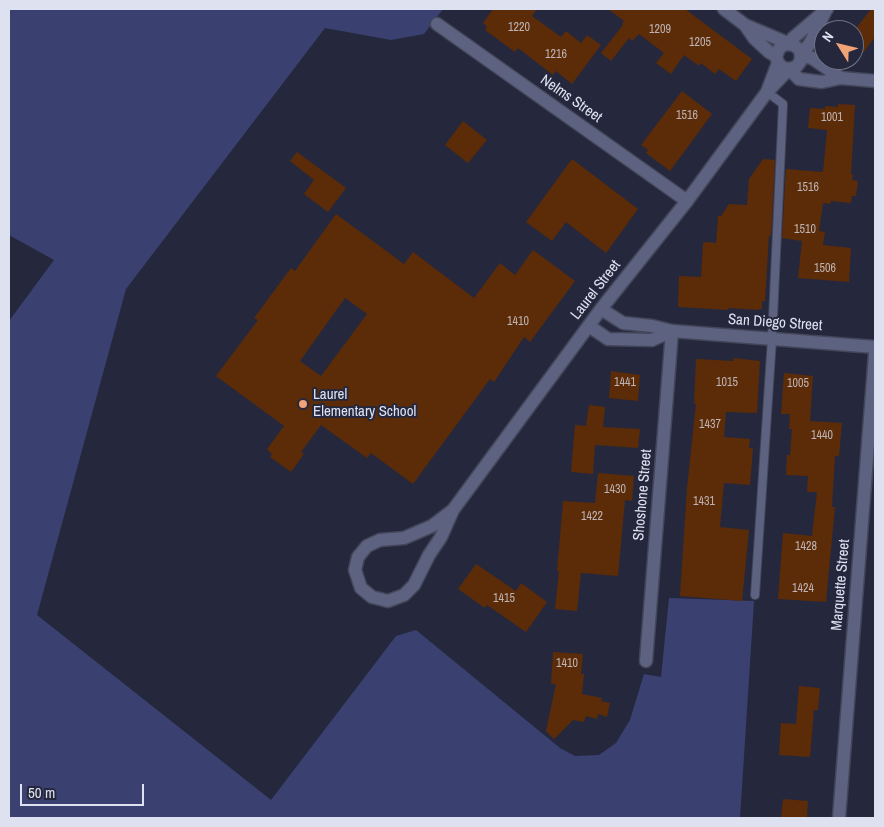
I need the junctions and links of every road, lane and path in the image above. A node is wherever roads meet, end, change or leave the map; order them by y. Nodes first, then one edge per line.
1 (724, 9) edge
2 (827, 9) edge
3 (437, 24) dead end
4 (745, 25) junction
5 (790, 44) junction
6 (801, 56) junction
7 (777, 59) junction
8 (789, 69) junction
9 (841, 78) junction
10 (875, 81) edge
11 (767, 92) junction
12 (688, 201) junction
13 (601, 310) junction
14 (589, 326) junction
15 (672, 331) junction
16 (772, 338) junction
17 (875, 346) edge
18 (875, 354) edge
19 (453, 510) junction
20 (755, 595) dead end
21 (646, 661) dead end
22 (839, 818) edge

1 - 4 street
2 - 5 street, Laurel Street
2 - 6 street, Laurel Street
3 - 12 street, Nelms Street
4 - 5 street
4 - 7 street
5 - 6 street
5 - 7 street, Laurel Street
6 - 8 street, Laurel Street
6 - 9 street
7 - 8 street
7 - 11 street, Laurel Street
8 - 9 street
8 - 11 street, Laurel Street
9 - 10 street
11 - 12 street, Laurel Street
11 - 16 lane
12 - 13 street, Laurel Street
13 - 14 street, Laurel Street
13 - 15 street, San Diego Street
14 - 15 street, San Diego Street
14 - 19 street, Laurel Street
15 - 16 street, San Diego Street
15 - 21 street, Shoshone Street
16 - 17 street, San Diego Street
16 - 20 lane
18 - 22 street, Marquette Street
19 - 19 street

